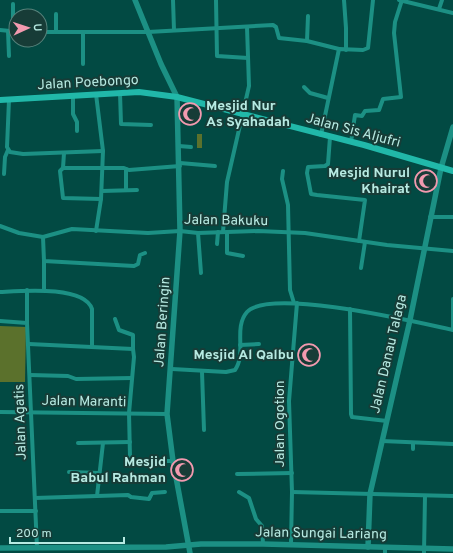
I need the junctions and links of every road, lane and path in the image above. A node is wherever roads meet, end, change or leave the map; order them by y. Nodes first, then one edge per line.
1 (135, 0) edge
2 (173, 0) edge
3 (216, 0) edge
4 (344, 0) edge
5 (373, 0) edge
6 (401, 0) edge
7 (442, 0) edge
8 (13, 4) dead end
9 (13, 8) edge
10 (439, 9) junction
11 (453, 13) edge
12 (56, 14) dead end
13 (308, 16) dead end
14 (247, 27) junction
15 (216, 28) junction
16 (0, 30) edge
17 (174, 30) junction
18 (8, 31) edge
19 (48, 32) edge
20 (56, 32) junction
21 (148, 32) junction
22 (83, 33) junction
23 (307, 40) junction
24 (9, 48) edge
25 (339, 49) junction
26 (346, 50) junction
27 (9, 56) dead end
28 (248, 58) junction
29 (83, 64) dead end
30 (304, 87) dead end
31 (120, 93) junction
32 (96, 94) junction
33 (72, 96) junction
34 (177, 97) junction
35 (328, 98) junction
36 (0, 100) edge
37 (9, 100) junction
38 (242, 115) junction
39 (151, 125) dead end
40 (453, 127) edge
41 (77, 131) dead end
42 (321, 134) junction
43 (330, 137) junction
44 (351, 142) junction
45 (179, 146) junction
46 (191, 147) dead end
47 (8, 150) junction
48 (103, 151) junction
49 (64, 152) junction
50 (0, 158) edge
51 (5, 158) junction
52 (180, 165) junction
53 (215, 166) dead end
54 (63, 168) junction
55 (102, 168) junction
56 (441, 168) junction
57 (126, 169) junction
58 (283, 171) dead end
59 (453, 171) edge
60 (4, 174) dead end
61 (126, 190) junction
62 (137, 190) dead end
63 (102, 191) junction
64 (101, 199) junction
65 (430, 217) junction
66 (453, 217) edge
67 (0, 226) edge
68 (96, 231) junction
69 (180, 231) junction
70 (218, 232) junction
71 (225, 232) junction
72 (198, 233) junction
73 (289, 233) junction
74 (43, 237) junction
75 (359, 241) junction
76 (365, 242) junction
77 (217, 244) dead end
78 (424, 249) junction
79 (453, 251) edge
80 (145, 253) dead end
81 (243, 256) dead end
82 (44, 262) junction
83 (361, 268) dead end
84 (201, 274) dead end
85 (27, 290) junction
86 (44, 290) junction
87 (0, 292) edge
88 (453, 299) edge
89 (296, 303) junction
90 (350, 309) junction
91 (115, 319) dead end
92 (410, 320) junction
93 (0, 321) edge
94 (27, 323) junction
95 (453, 330) edge
96 (29, 344) junction
97 (259, 344) dead end
98 (240, 345) junction
99 (92, 346) junction
100 (133, 349) junction
101 (172, 369) junction
102 (202, 372) junction
103 (30, 375) junction
104 (132, 378) junction
105 (0, 412) edge
106 (31, 412) junction
107 (129, 413) junction
108 (167, 414) junction
109 (387, 421) junction
110 (204, 430) dead end
111 (382, 441) junction
112 (103, 442) junction
113 (130, 442) junction
114 (78, 443) dead end
115 (413, 443) junction
116 (453, 444) edge
117 (413, 449) dead end
118 (173, 461) junction
119 (70, 472) dead end
120 (99, 473) junction
121 (292, 473) junction
122 (237, 474) dead end
123 (165, 492) dead end
124 (239, 492) dead end
125 (292, 492) junction
126 (370, 494) junction
127 (97, 496) junction
128 (425, 496) junction
129 (453, 496) edge
130 (35, 498) junction
131 (0, 511) edge
132 (36, 511) junction
133 (263, 544) junction
134 (291, 544) junction
135 (189, 546) junction
136 (368, 546) junction
137 (0, 548) edge
138 (37, 548) junction
139 (453, 549) edge
140 (20, 550) edge
141 (77, 550) edge
142 (385, 550) edge
143 (424, 551) edge
144 (439, 551) edge
145 (190, 553) edge

1 - 21 street
2 - 17 street
3 - 15 street
4 - 26 street
5 - 26 street
6 - 10 street
6 - 44 street
7 - 10 street
8 - 9 street
10 - 11 street
12 - 20 street
13 - 23 street
14 - 15 street
14 - 23 street
14 - 28 street
15 - 17 street
15 - 28 street
16 - 18 street
17 - 21 street
19 - 20 street
20 - 22 street
21 - 22 street
21 - 34 street
22 - 29 street
23 - 25 street
24 - 27 street
25 - 26 street
25 - 35 street
28 - 38 street
30 - 35 street
31 - 32 main road, Jalan Poebongo
31 - 34 main road, Jalan Poebongo
31 - 39 street
32 - 33 main road, Jalan Poebongo
32 - 48 street
33 - 37 main road, Jalan Poebongo
33 - 41 street
34 - 38 main road, Jalan Sis Aljufri
34 - 45 street, Jalan Beringin
35 - 42 street
36 - 37 main road, Jalan Poebongo
37 - 47 street
38 - 42 main road, Jalan Sis Aljufri
38 - 71 street
40 - 56 street, Jalan Danau Talaga
42 - 43 main road, Jalan Sis Aljufri
43 - 44 main road, Jalan Sis Aljufri
43 - 75 street
44 - 56 main road, Jalan Sis Aljufri
45 - 46 street
45 - 52 street, Jalan Beringin
47 - 49 street
47 - 51 street
48 - 49 street
48 - 55 street
49 - 54 street
50 - 51 street
51 - 60 street
52 - 53 street
52 - 57 street
52 - 69 street, Jalan Beringin
54 - 55 street
54 - 64 street
55 - 57 street
55 - 63 street
56 - 59 main road, Jalan Sis Aljufri
56 - 65 street, Jalan Danau Talaga
57 - 61 street
58 - 73 street, Jalan Ogotion
61 - 62 street
61 - 63 street
63 - 64 street
64 - 68 street
65 - 66 street
65 - 78 street, Jalan Danau Talaga
67 - 74 street, Jalan Bakuku
68 - 69 street, Jalan Bakuku
68 - 74 street, Jalan Bakuku
69 - 72 street, Jalan Bakuku
69 - 101 street, Jalan Beringin
70 - 71 street, Jalan Bakuku
70 - 72 street, Jalan Bakuku
70 - 77 street
71 - 73 street, Jalan Bakuku
71 - 81 street
72 - 84 street
73 - 75 street, Jalan Bakuku
73 - 89 street, Jalan Ogotion
74 - 82 street
75 - 76 street, Jalan Bakuku
76 - 78 street, Jalan Bakuku
76 - 83 street
78 - 79 street, Jalan Bakuku
78 - 92 street, Jalan Danau Talaga
80 - 82 street
82 - 86 street
85 - 86 street
85 - 87 street
85 - 94 street, Jalan Agatis
86 - 99 street
88 - 95 street
89 - 90 street
89 - 98 street
89 - 121 street, Jalan Ogotion
90 - 92 street
90 - 109 street
91 - 100 street
92 - 95 street
92 - 109 street, Jalan Danau Talaga
93 - 94 street
94 - 96 street, Jalan Agatis
96 - 99 street
96 - 103 street, Jalan Agatis
97 - 98 street
98 - 102 street
99 - 100 street
100 - 104 street
101 - 102 street
101 - 108 street, Jalan Beringin
102 - 110 street
103 - 104 street
103 - 106 street, Jalan Agatis
104 - 107 street
105 - 106 street, Jalan Maranti
106 - 107 street, Jalan Maranti
106 - 130 street, Jalan Agatis
107 - 108 street, Jalan Maranti
107 - 113 street
108 - 118 street, Jalan Beringin
109 - 111 street, Jalan Danau Talaga
111 - 115 street
111 - 126 street, Jalan Danau Talaga
112 - 113 street
112 - 114 street
112 - 120 street
113 - 118 street
115 - 116 street
115 - 117 street
118 - 135 street, Jalan Beringin
119 - 120 street
120 - 127 street
121 - 122 street
121 - 125 street, Jalan Ogotion
123 - 127 street
124 - 133 street
125 - 126 street
125 - 134 street, Jalan Ogotion
126 - 128 street
126 - 136 street, Jalan Danau Talaga
127 - 130 street
128 - 129 street
128 - 143 street
130 - 132 street, Jalan Agatis
131 - 132 street
132 - 138 street, Jalan Agatis
133 - 134 street, Jalan Sungai Lariang
133 - 135 street, Jalan Sungai Lariang
134 - 136 street, Jalan Sungai Lariang
135 - 141 street, Jalan Sungai Lariang
135 - 145 street, Jalan Beringin
136 - 142 street, Jalan Sungai Lariang
137 - 140 street, Jalan Sungai Lariang
138 - 140 street, Jalan Sungai Lariang
138 - 141 street, Jalan Sungai Lariang
139 - 144 street, Jalan Sungai Lariang
142 - 143 street, Jalan Sungai Lariang
143 - 144 street, Jalan Sungai Lariang

